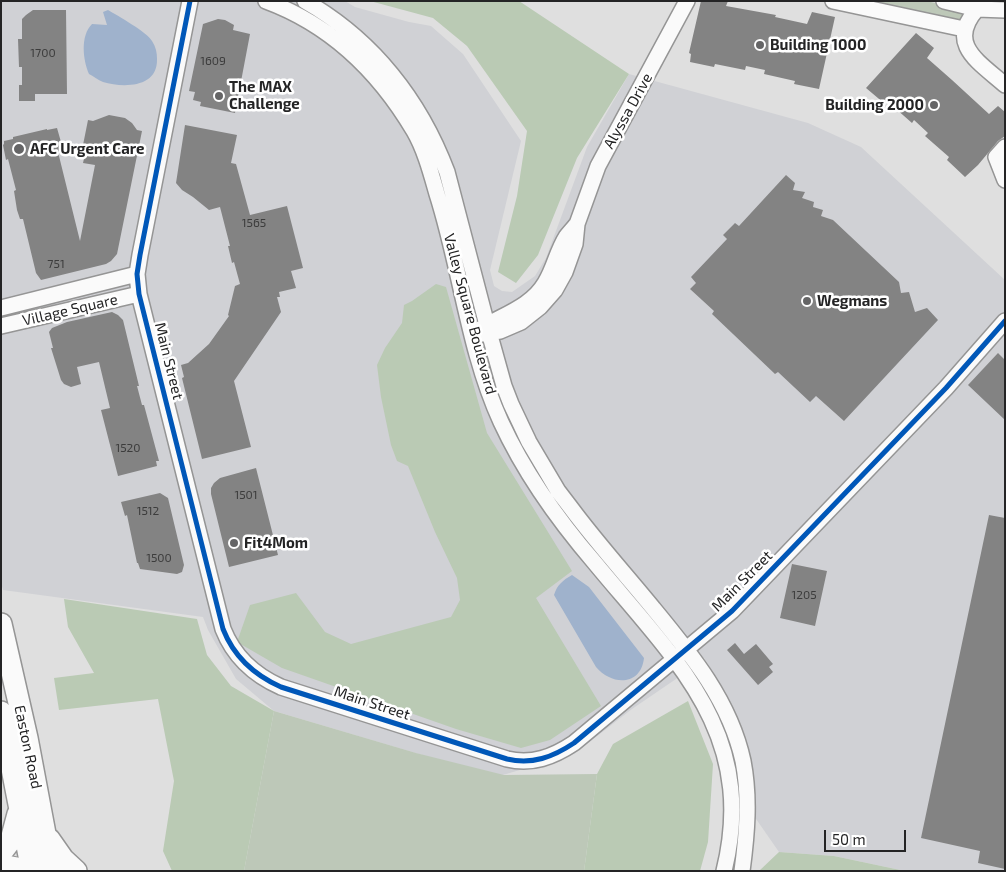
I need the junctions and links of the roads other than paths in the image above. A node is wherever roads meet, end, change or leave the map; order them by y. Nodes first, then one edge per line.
1 (190, 1) edge
2 (266, 1) edge
3 (305, 1) edge
4 (687, 1) edge
5 (833, 1) edge
6 (944, 1) edge
7 (977, 9) junction
8 (1005, 10) edge
9 (964, 29) junction
10 (1005, 85) edge
11 (1000, 152) edge
12 (1005, 180) edge
13 (137, 274) junction
14 (139, 294) junction
15 (1, 308) edge
16 (1005, 321) edge
17 (1, 326) edge
18 (488, 329) junction
19 (473, 334) junction
20 (1, 624) edge
21 (686, 649) junction
22 (674, 659) junction
23 (1, 712) edge
24 (19, 806) junction
25 (46, 834) junction
26 (1, 853) edge
27 (1, 864) edge
28 (39, 870) edge
29 (76, 871) edge
30 (724, 871) edge
31 (742, 871) edge

1 - 13 street, Main Street
2 - 19 street, Valley Square Boulevard
3 - 18 street, Valley Square Boulevard
4 - 18 street, Alyssa Drive
5 - 9 street
6 - 7 street
7 - 8 street
7 - 9 street
9 - 10 street
11 - 12 street
13 - 14 street, Main Street
13 - 15 street, Village Square
14 - 17 street, Village Square
14 - 22 street, Main Street
16 - 21 street, Main Street
18 - 19 street, Alyssa Drive
18 - 21 street, Valley Square Boulevard
19 - 22 street, Valley Square Boulevard
20 - 25 highway, Easton Road
21 - 22 street, Main Street
21 - 31 street, Valley Square Boulevard
22 - 30 street, Valley Square Boulevard
23 - 24 highway, Easton Road
24 - 26 highway
24 - 28 highway, Easton Road
25 - 28 highway, Easton Road
25 - 29 highway
27 - 28 main road

